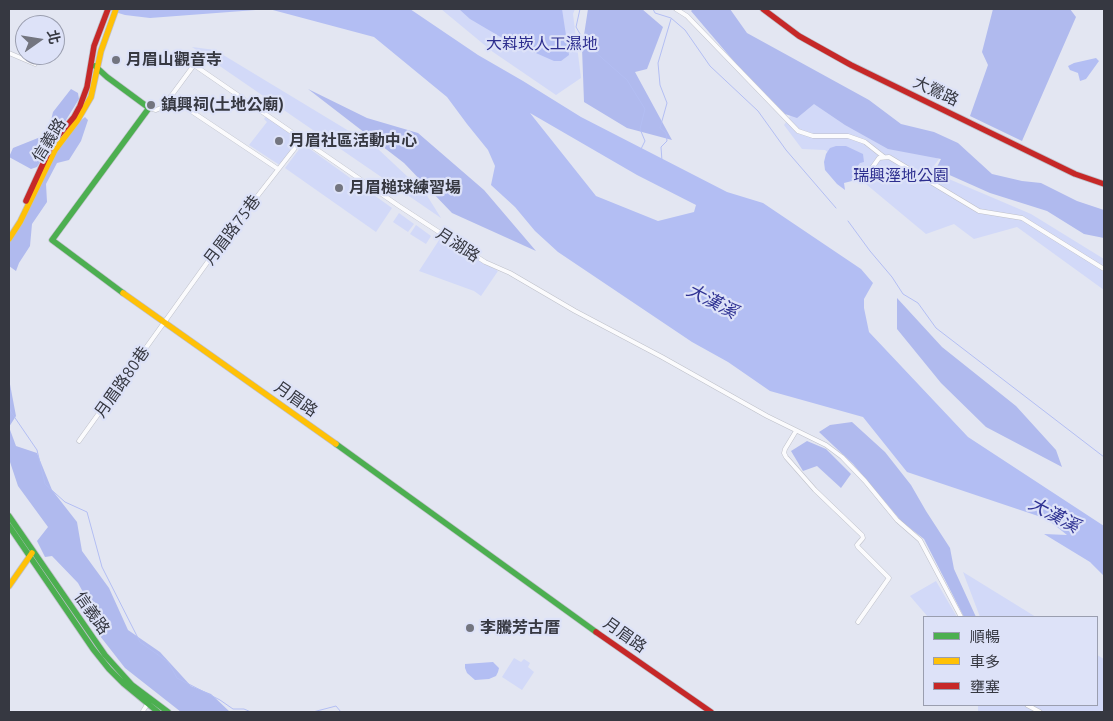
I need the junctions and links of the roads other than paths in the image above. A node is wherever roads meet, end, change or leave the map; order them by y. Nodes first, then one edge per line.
1 (108, 9) edge
2 (116, 9) edge
3 (676, 9) edge
4 (763, 9) edge
5 (92, 62) junction
6 (98, 70) junction
7 (170, 97) junction
8 (149, 108) junction
9 (302, 139) junction
10 (884, 157) junction
11 (278, 168) junction
12 (867, 175) dead end
13 (1104, 184) edge
14 (9, 233) edge
15 (9, 239) edge
16 (1104, 269) edge
17 (163, 322) junction
18 (796, 431) junction
19 (79, 441) dead end
20 (9, 516) edge
21 (9, 526) edge
22 (31, 554) junction
23 (9, 586) edge
24 (960, 616) edge
25 (858, 622) dead end
26 (149, 702) junction
27 (1029, 706) edge
28 (142, 711) edge
29 (158, 712) edge
30 (168, 712) edge
31 (711, 712) edge
32 (1040, 712) edge

1 - 5 street, 信義路
2 - 6 street, 信義路
3 - 10 street
4 - 13 street, 大鶯路
5 - 6 street
5 - 14 street, 信義路
6 - 8 street
6 - 15 street, 信義路
7 - 8 street, 月湖路
7 - 9 street, 月湖路
7 - 11 street
8 - 17 street, 月眉路
9 - 11 street, 月眉路75巷
9 - 18 street, 月湖路
10 - 12 street
10 - 16 street
11 - 17 street, 月眉路75巷
17 - 19 street, 月眉路80巷
17 - 31 street, 月眉路
18 - 24 street, 月湖路
18 - 25 street
20 - 22 street, 信義路
21 - 22 street, 信義路
22 - 23 street
22 - 26 street, 信義路
26 - 28 street
26 - 29 street, 信義路
26 - 30 street, 信義路
27 - 32 street

